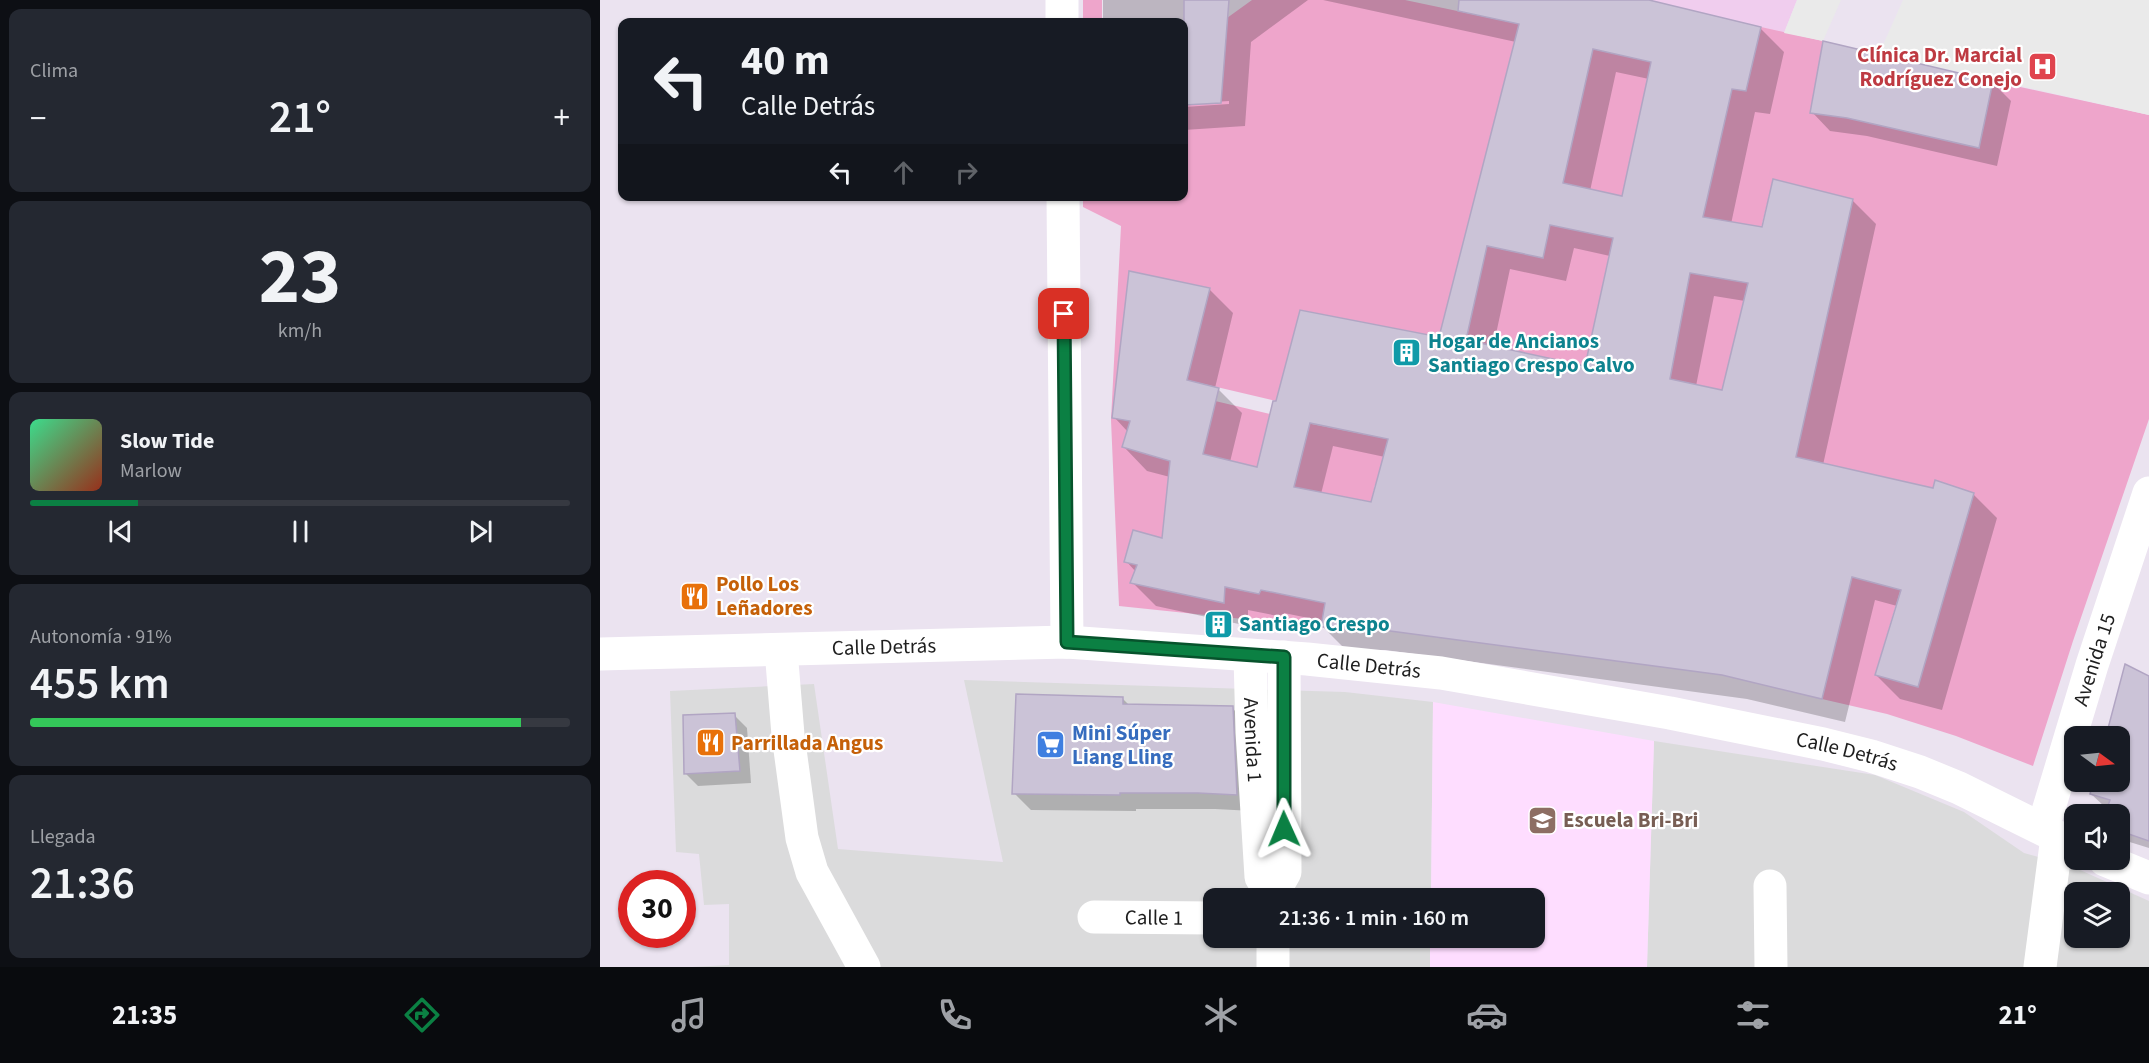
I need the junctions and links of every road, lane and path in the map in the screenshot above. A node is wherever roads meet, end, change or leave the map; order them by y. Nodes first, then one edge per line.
1 (1062, 0) edge
2 (1062, 18) edge
3 (1064, 201) edge
4 (2149, 493) edge
5 (1067, 642) junction
6 (781, 650) junction
7 (600, 654) edge
8 (1250, 656) junction
9 (1284, 657) junction
10 (2058, 837) edge
11 (2129, 870) edge
12 (2149, 878) edge
13 (1770, 886) dead end
14 (1268, 888) edge
15 (1277, 888) edge
16 (1094, 917) dead end
17 (1203, 918) edge
18 (1273, 948) edge
19 (864, 967) edge
20 (1273, 967) edge
21 (1771, 967) edge
22 (2040, 967) edge

1 - 2 street
3 - 5 street
4 - 10 street, Avenida 15
5 - 6 street, Calle Detrás
5 - 8 street, Calle Detrás
6 - 7 street, Calle Detrás
6 - 19 street
8 - 9 street, Calle Detrás
8 - 14 street, Avenida 1
9 - 10 street, Calle Detrás
9 - 15 street, Avenida 1
10 - 22 street, Avenida 15
11 - 12 street
13 - 21 street
16 - 17 street, Calle 1
18 - 20 street

